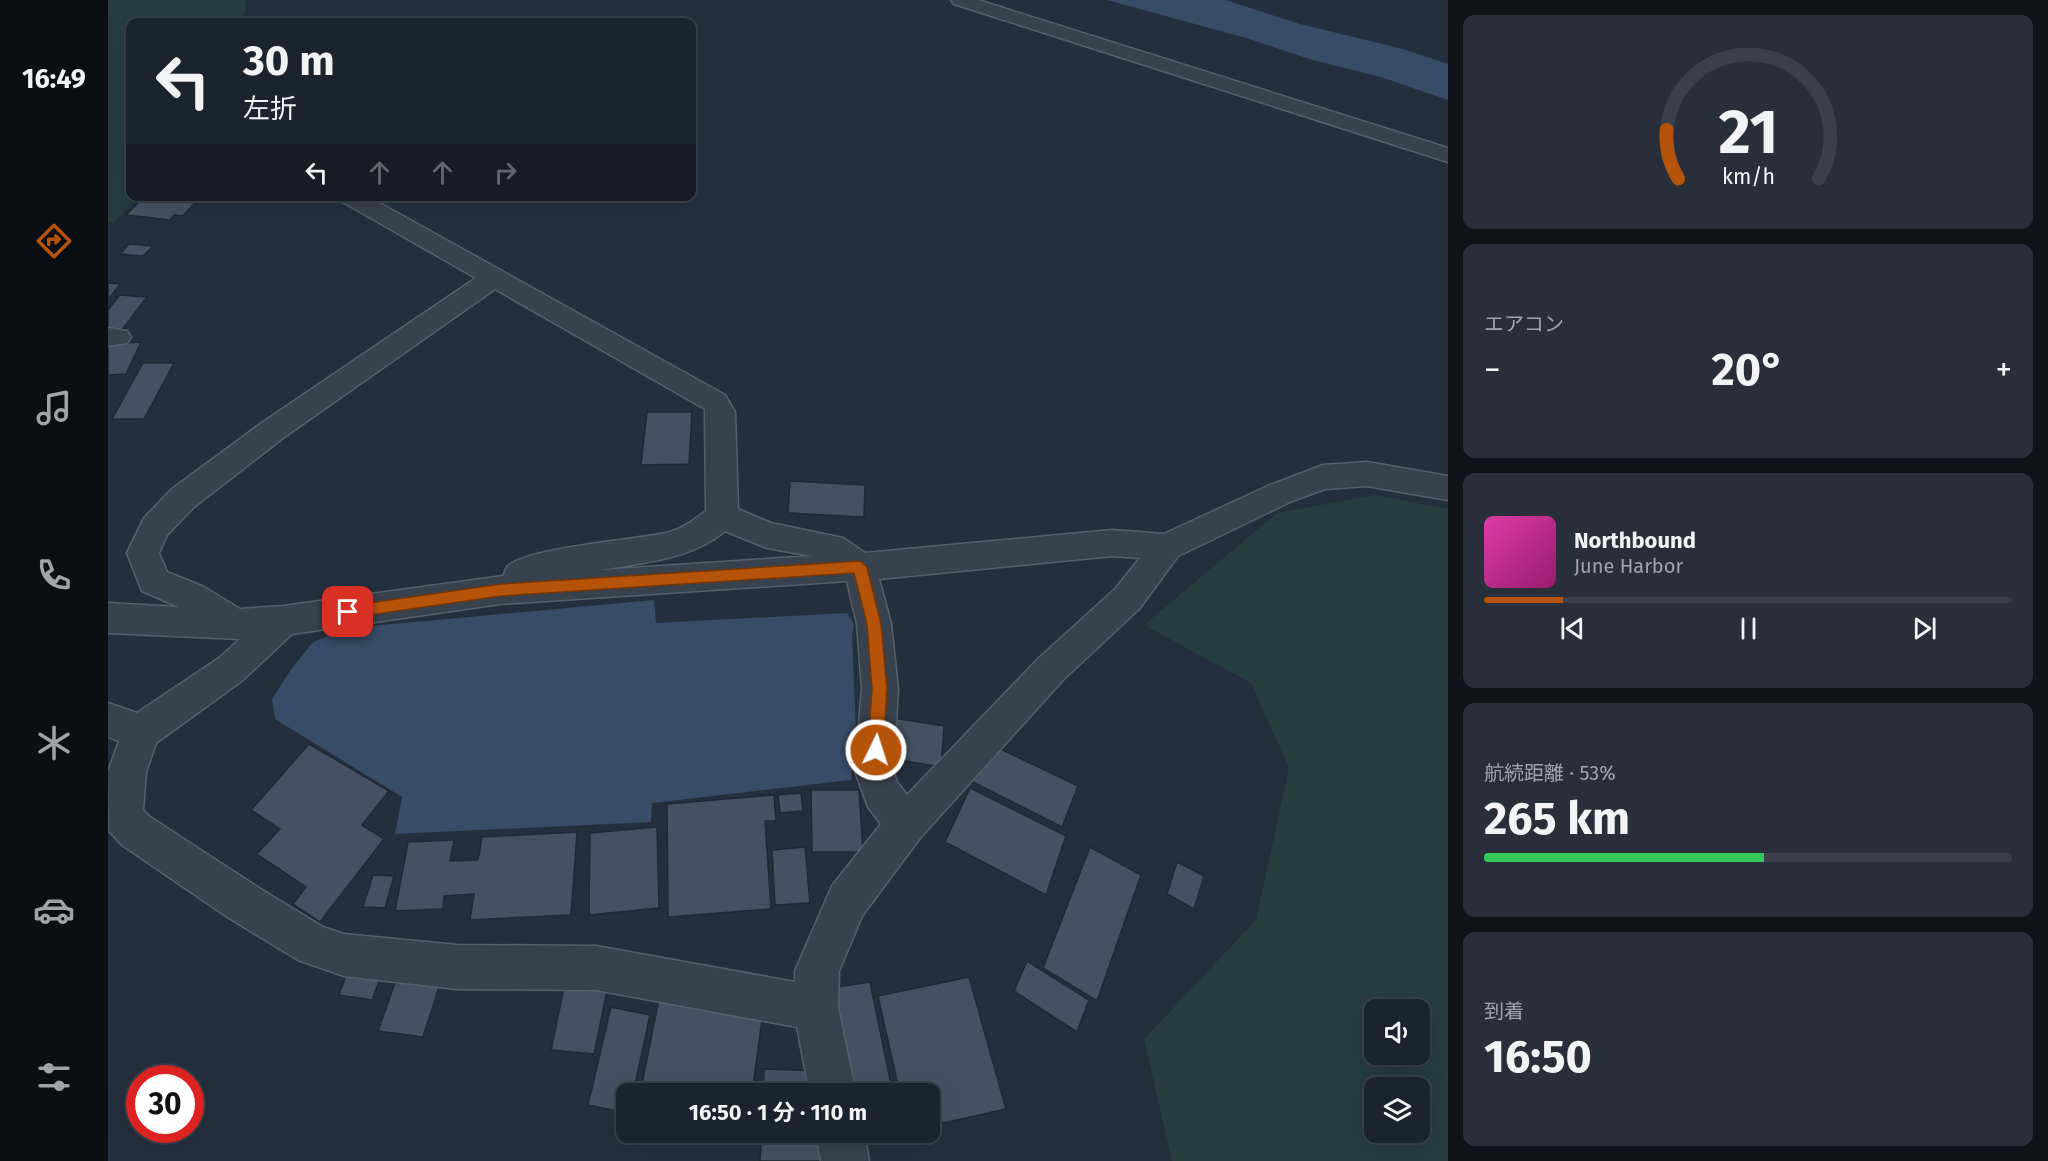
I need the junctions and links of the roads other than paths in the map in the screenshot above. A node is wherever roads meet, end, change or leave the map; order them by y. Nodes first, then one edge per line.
1 (960, 0) edge
2 (1448, 155) edge
3 (358, 201) edge
4 (493, 278) junction
5 (1448, 488) edge
6 (722, 516) junction
7 (1167, 548) junction
8 (860, 567) junction
9 (501, 590) junction
10 (108, 618) edge
11 (283, 621) junction
12 (236, 624) junction
13 (124, 726) edge
14 (906, 824) junction
15 (816, 1008) junction
16 (830, 1083) edge
17 (842, 1143) edge
18 (845, 1161) edge

1 - 2 street
3 - 4 street
4 - 6 street
4 - 12 street
5 - 7 street
6 - 8 street
6 - 9 street
7 - 8 street
7 - 14 street
8 - 9 street
8 - 14 street
9 - 11 street
10 - 12 street
11 - 12 street
11 - 13 street
13 - 15 street
14 - 15 street
15 - 16 street
17 - 18 street

